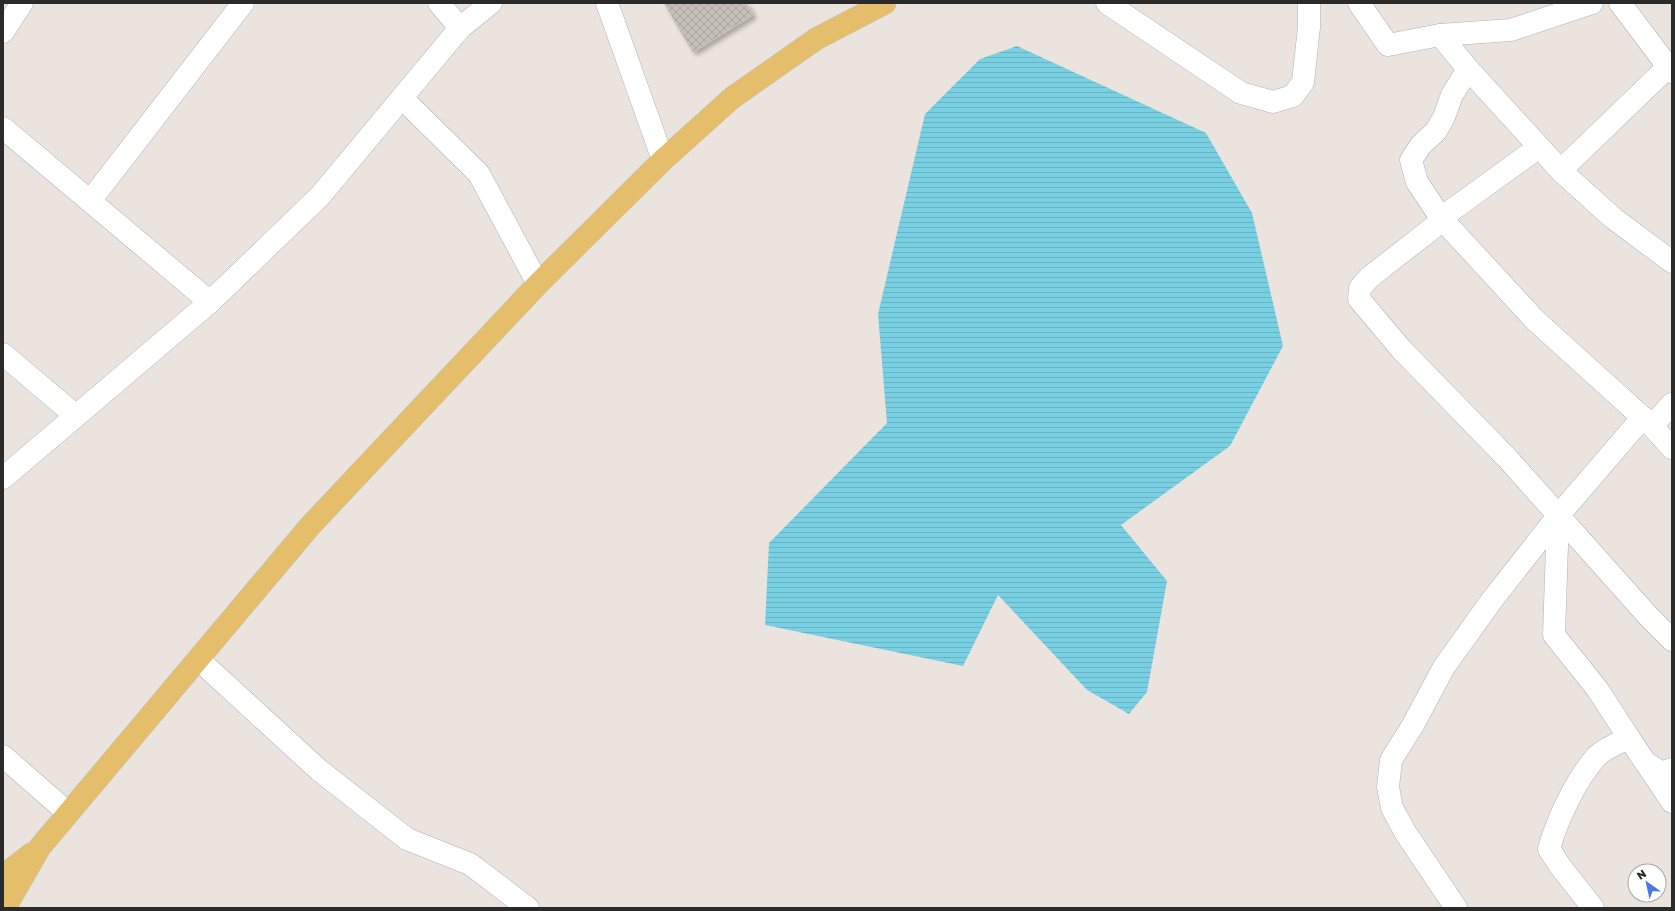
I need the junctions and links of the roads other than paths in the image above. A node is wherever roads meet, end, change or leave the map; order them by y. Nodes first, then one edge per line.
1 (22, 3) edge
2 (243, 3) edge
3 (439, 3) edge
4 (491, 3) edge
5 (606, 3) edge
6 (885, 3) edge
7 (1107, 3) edge
8 (1309, 3) edge
9 (1359, 3) edge
10 (1592, 3) edge
11 (1620, 3) edge
12 (460, 28) junction
13 (3, 32) edge
14 (1440, 35) junction
15 (1468, 69) junction
16 (1670, 70) edge
17 (402, 98) junction
18 (3, 128) edge
19 (1539, 148) junction
20 (663, 160) junction
21 (1561, 170) junction
22 (90, 201) junction
23 (1440, 218) junction
24 (1672, 262) edge
25 (538, 284) junction
26 (210, 302) junction
27 (3, 354) edge
28 (1672, 404) edge
29 (76, 416) junction
30 (1648, 421) junction
31 (1672, 448) edge
32 (3, 478) edge
33 (1558, 516) junction
34 (1672, 640) edge
35 (198, 659) junction
36 (1629, 738) junction
37 (3, 756) edge
38 (1645, 762) junction
39 (1672, 769) edge
40 (1672, 802) edge
41 (68, 813) junction
42 (40, 847) junction
43 (3, 876) edge
44 (5, 908) edge
45 (528, 908) edge
46 (1456, 908) edge
47 (1593, 908) edge

1 - 13 street
2 - 22 street
3 - 12 street
4 - 12 street
5 - 20 street
6 - 20 main road
7 - 8 street
9 - 14 street
10 - 14 street
11 - 16 street
12 - 17 street
14 - 15 street
15 - 19 street
15 - 23 street
16 - 21 street
17 - 25 street
17 - 26 street
18 - 22 street
19 - 21 street
19 - 23 street
20 - 25 main road
21 - 24 street
22 - 26 street
23 - 30 street
23 - 33 street
25 - 35 main road
26 - 29 street
27 - 29 street
28 - 30 street
29 - 32 street
30 - 31 street
30 - 33 street
33 - 34 street
33 - 36 street
33 - 46 street
35 - 41 main road
35 - 45 street
36 - 38 street
36 - 47 street
37 - 41 street
38 - 39 street
38 - 40 street
41 - 42 main road
42 - 43 main road
42 - 44 main road

